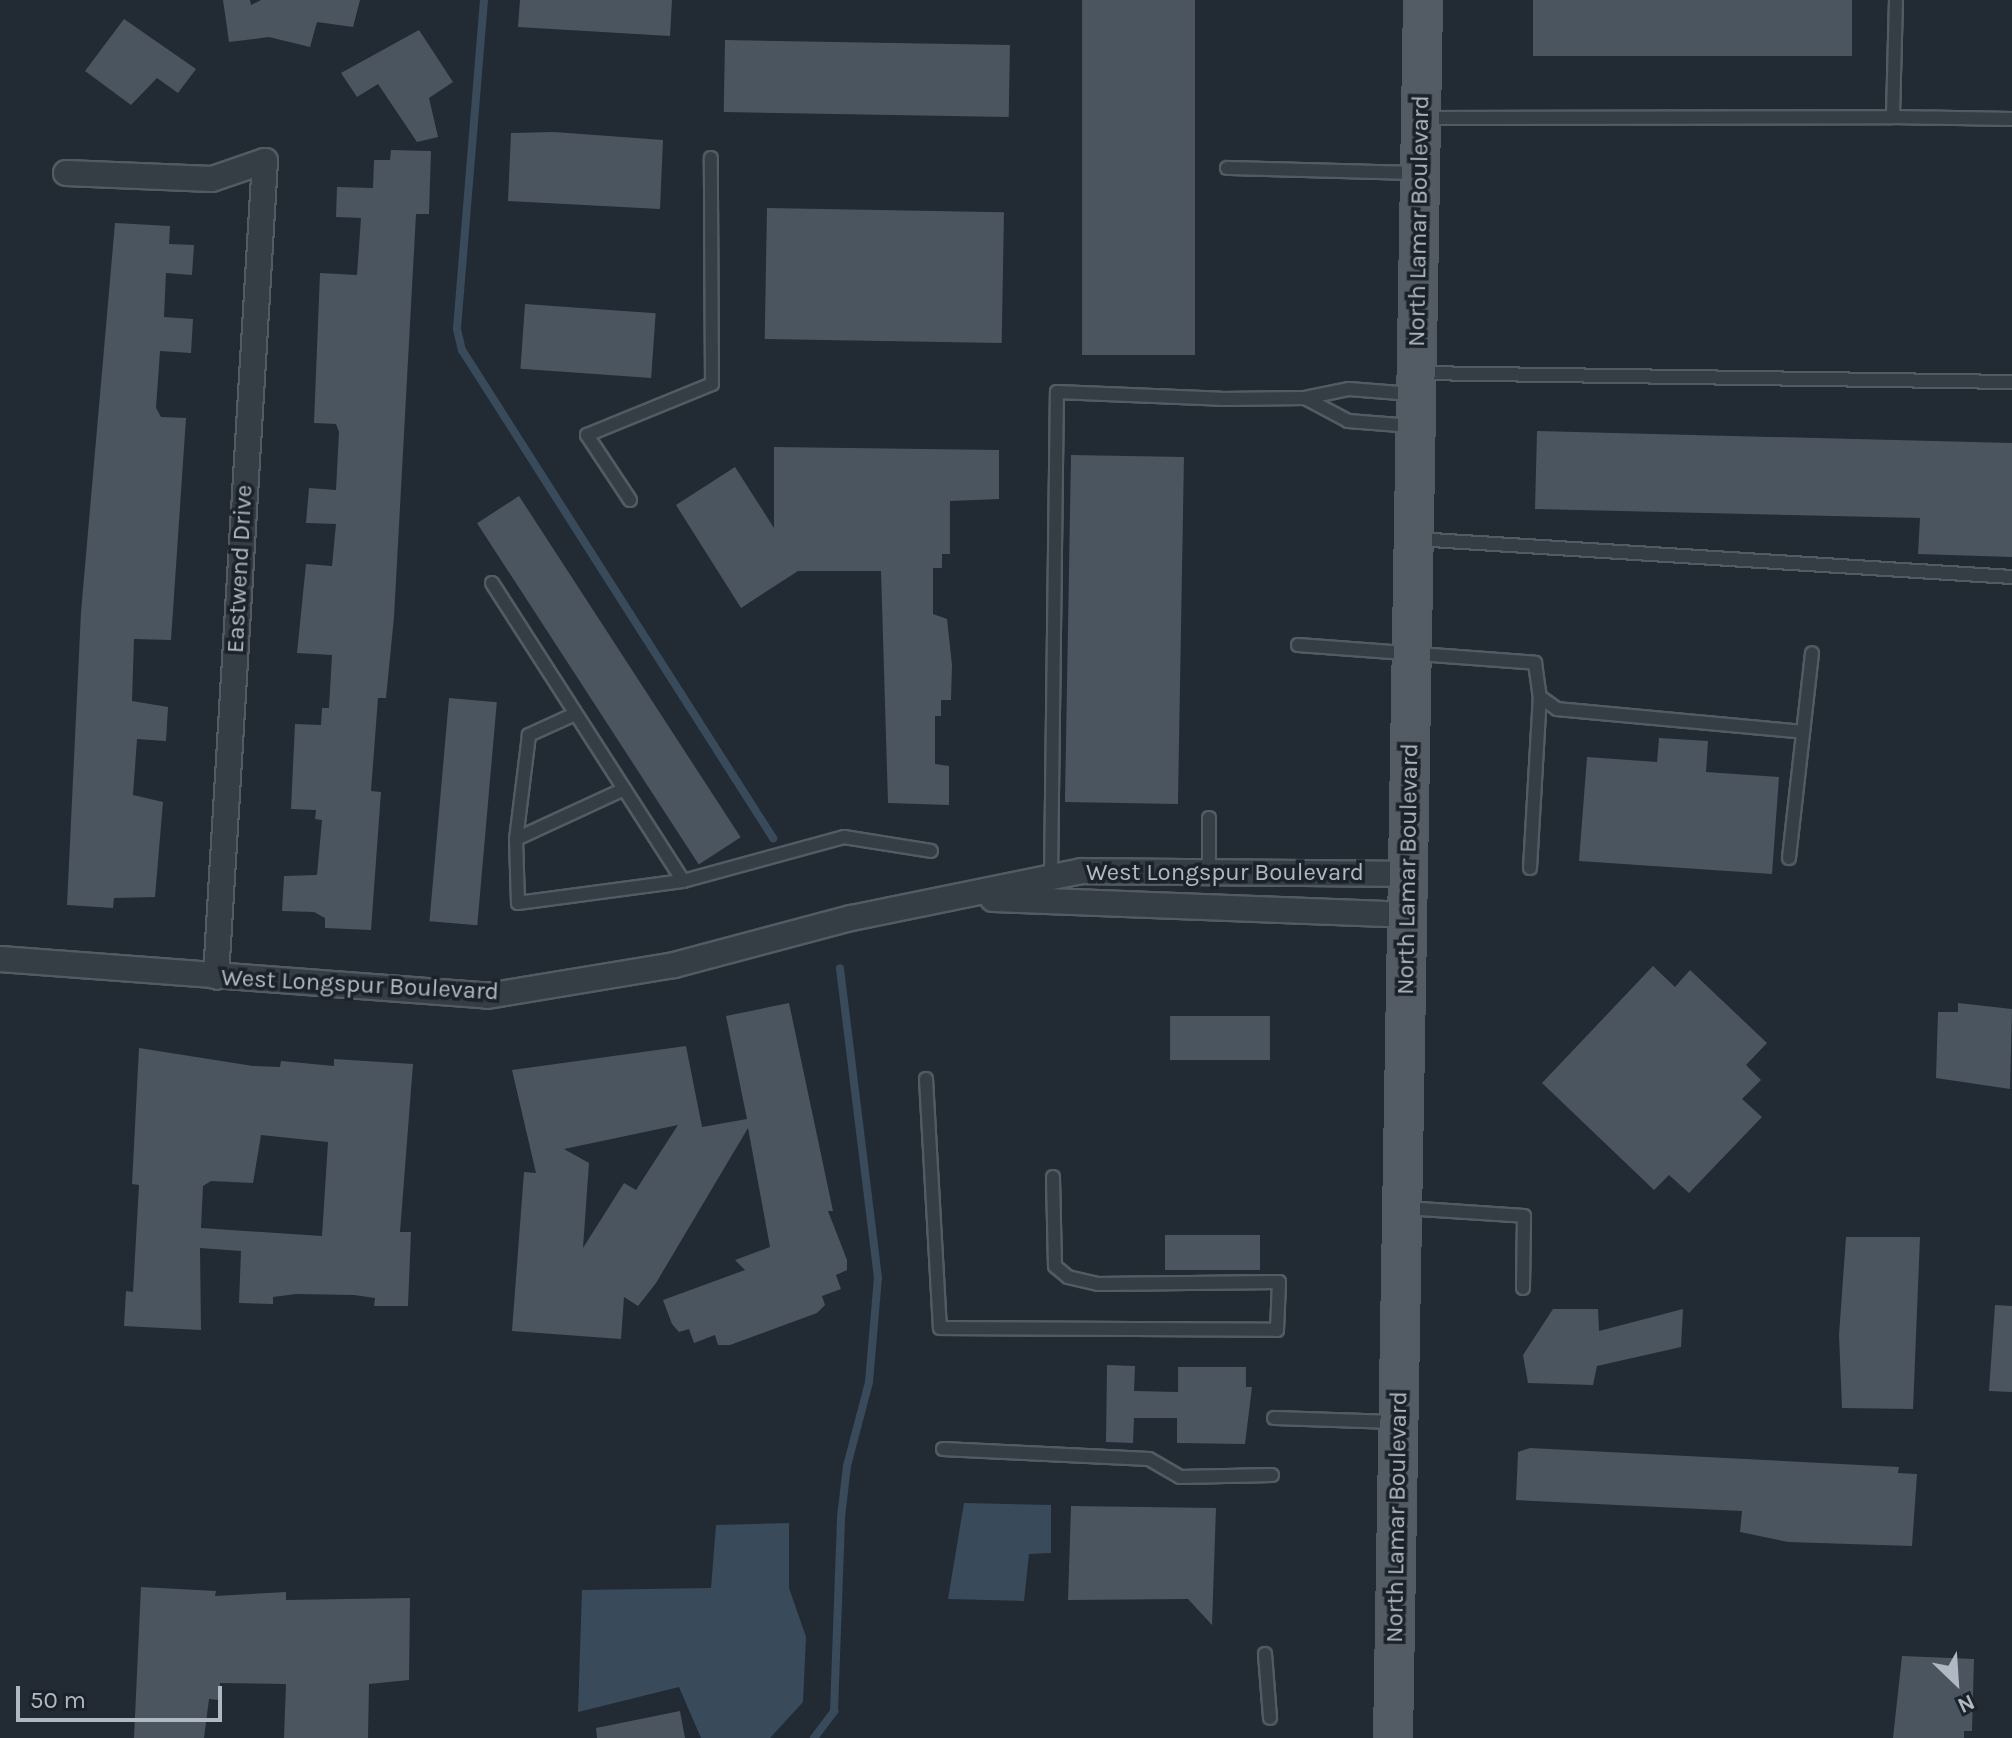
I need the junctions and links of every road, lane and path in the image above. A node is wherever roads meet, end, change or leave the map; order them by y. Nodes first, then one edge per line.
1 (1423, 0) edge
2 (1896, 0) edge
3 (1893, 117) junction
4 (1421, 118) junction
5 (2012, 119) edge
6 (711, 158) dead end
7 (1227, 168) dead end
8 (66, 173) dead end
9 (1420, 173) junction
10 (2012, 382) edge
11 (1305, 398) junction
12 (1416, 398) junction
13 (630, 500) dead end
14 (1413, 539) junction
15 (2012, 577) edge
16 (492, 583) dead end
17 (1298, 645) dead end
18 (1411, 649) junction
19 (1812, 653) dead end
20 (1540, 697) junction
21 (575, 714) junction
22 (1803, 732) junction
23 (624, 789) junction
24 (1209, 818) dead end
25 (516, 839) junction
26 (931, 851) dead end
27 (1789, 858) dead end
28 (1530, 868) dead end
29 (1209, 869) junction
30 (1407, 874) junction
31 (1051, 877) junction
32 (683, 881) junction
33 (950, 898) junction
34 (1407, 915) junction
35 (0, 959) edge
36 (216, 977) junction
37 (926, 1079) dead end
38 (1053, 1177) dead end
39 (1402, 1208) junction
40 (1523, 1288) dead end
41 (1274, 1418) dead end
42 (1398, 1422) junction
43 (943, 1449) dead end
44 (1272, 1475) dead end
45 (1265, 1654) dead end
46 (1270, 1718) dead end
47 (1393, 1738) edge

1 - 4 main road, North Lamar Boulevard
2 - 3 lane
3 - 4 lane
3 - 5 lane
4 - 9 main road, North Lamar Boulevard
6 - 13 lane
7 - 9 lane
8 - 36 street, Eastwend Drive
9 - 12 main road, North Lamar Boulevard
10 - 12 lane
11 - 12 lane
11 - 12 lane
11 - 31 lane
12 - 14 main road, North Lamar Boulevard
14 - 15 lane
14 - 18 main road, North Lamar Boulevard
16 - 21 lane
17 - 18 lane
18 - 20 lane
18 - 30 main road, North Lamar Boulevard
19 - 22 lane
20 - 22 lane
20 - 28 lane
21 - 23 lane
21 - 25 lane
22 - 27 lane
23 - 25 lane
23 - 32 lane
24 - 29 lane
25 - 32 lane
26 - 32 lane
29 - 30 street, West Longspur Boulevard
29 - 31 street, West Longspur Boulevard
30 - 34 main road, North Lamar Boulevard
31 - 33 street, West Longspur Boulevard
33 - 34 street, West Longspur Boulevard
33 - 36 street, West Longspur Boulevard
34 - 39 main road, North Lamar Boulevard
35 - 36 street, West Longspur Boulevard
37 - 38 lane
39 - 40 lane
39 - 42 main road, North Lamar Boulevard
41 - 42 lane
42 - 47 main road, North Lamar Boulevard
43 - 44 lane
45 - 46 lane

